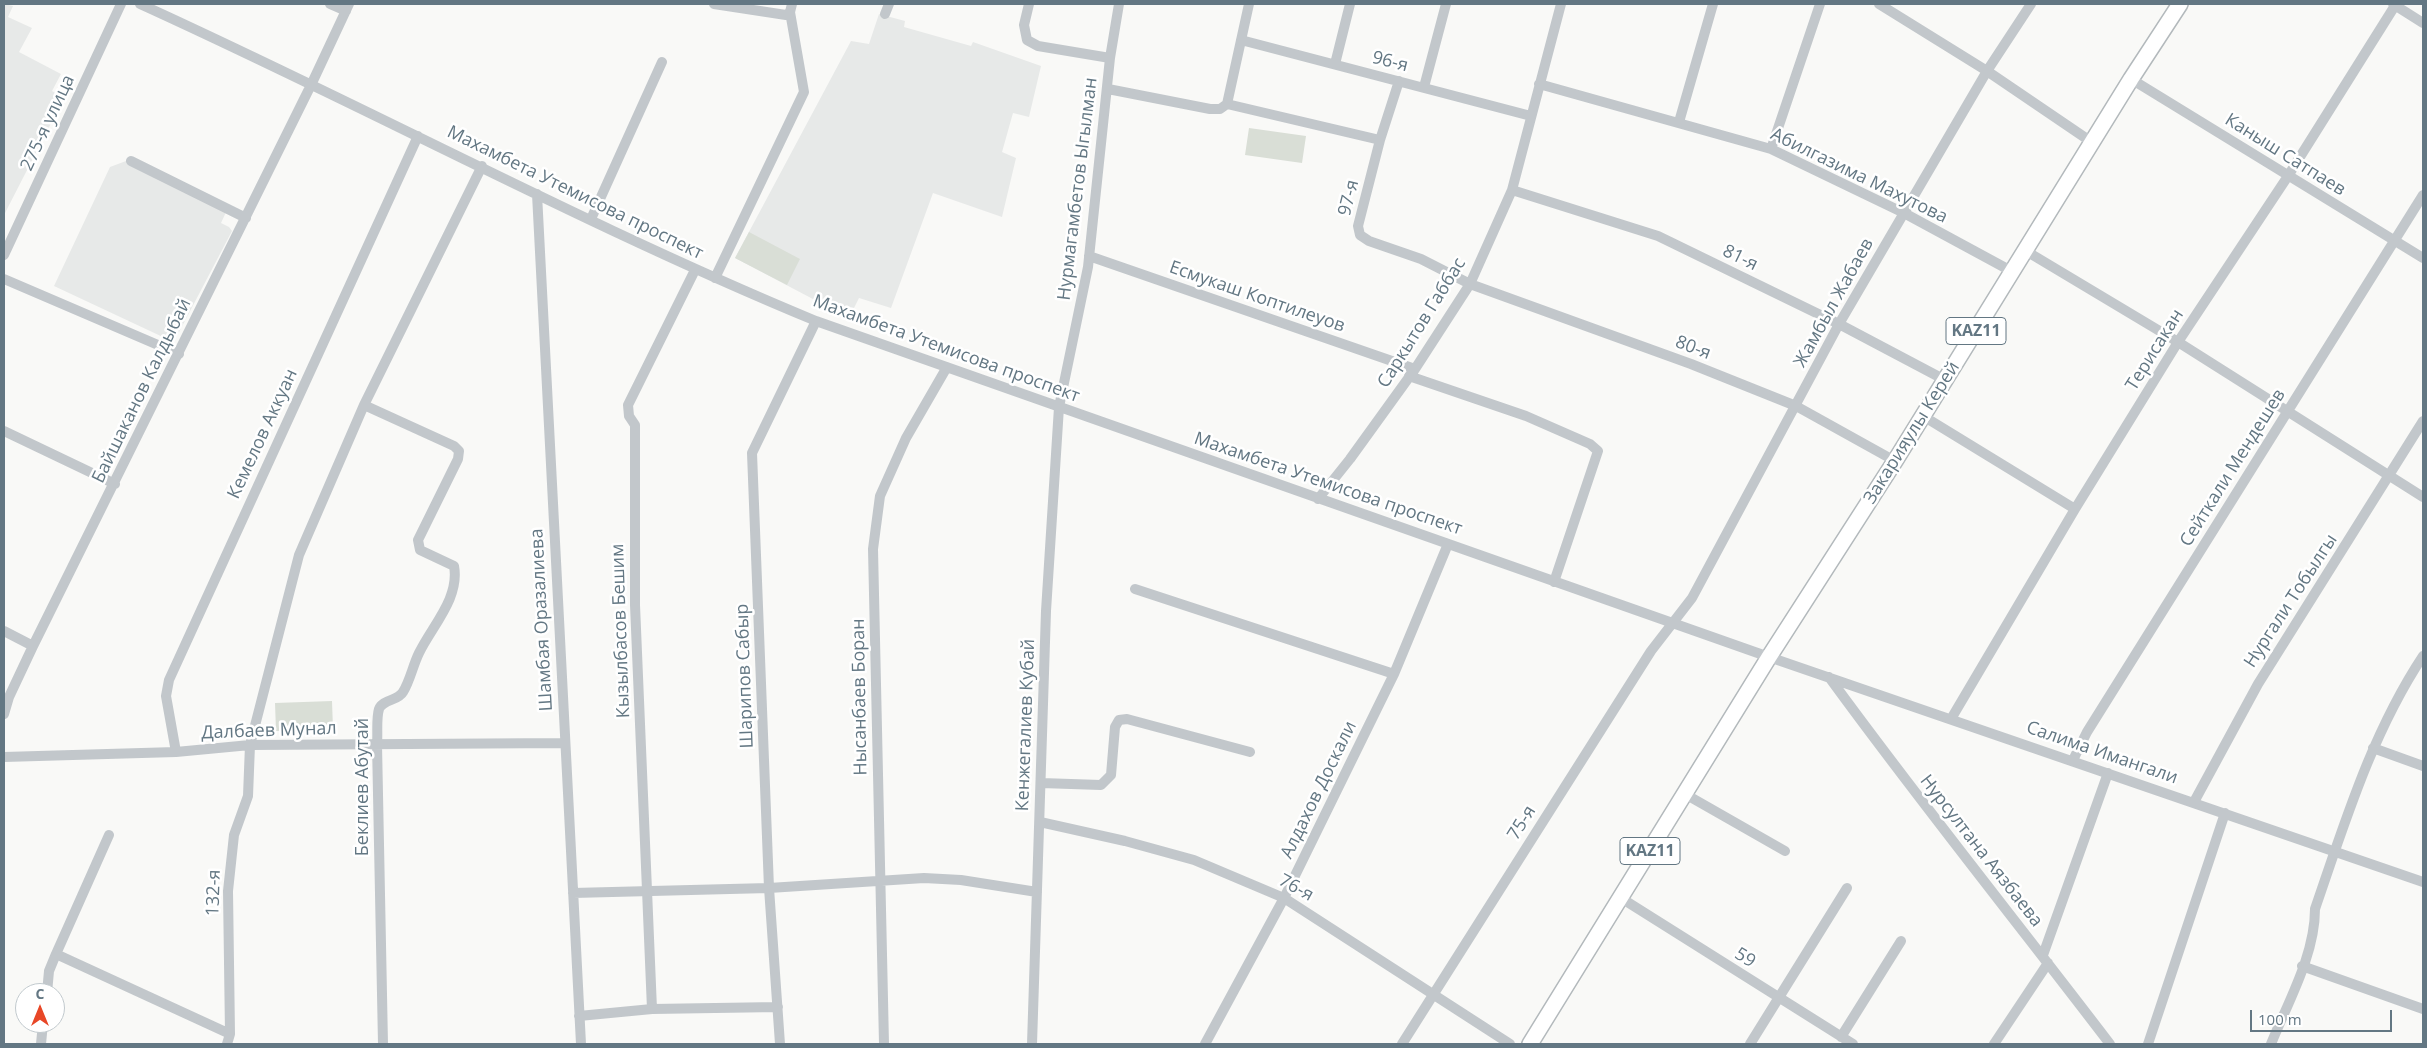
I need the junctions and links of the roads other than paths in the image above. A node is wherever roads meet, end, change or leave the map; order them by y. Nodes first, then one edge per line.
1 (121, 4) edge
2 (140, 4) edge
3 (330, 4) edge
4 (714, 4) edge
5 (890, 4) edge
6 (1029, 4) edge
7 (1119, 4) edge
8 (1249, 4) edge
9 (1350, 4) edge
10 (1446, 4) edge
11 (1561, 4) edge
12 (1712, 4) edge
13 (1820, 4) edge
14 (1879, 4) edge
15 (2031, 4) edge
16 (2180, 4) edge
17 (2395, 4) edge
18 (347, 7) edge
19 (791, 8) edge
20 (885, 14) dead end
21 (2423, 23) edge
22 (1241, 40) junction
23 (1110, 58) junction
24 (662, 62) dead end
25 (1335, 64) junction
26 (1987, 71) junction
27 (2131, 79) junction
28 (1400, 81) junction
29 (312, 84) junction
30 (1539, 84) junction
31 (1424, 87) junction
32 (1108, 89) junction
33 (1227, 104) junction
34 (1531, 116) junction
35 (1679, 122) junction
36 (418, 136) junction
37 (1380, 140) junction
38 (2092, 143) junction
39 (1770, 149) junction
40 (131, 161) dead end
41 (482, 166) junction
42 (2288, 176) junction
43 (1512, 190) junction
44 (537, 194) junction
45 (2423, 195) edge
46 (1904, 213) junction
47 (246, 218) junction
48 (591, 219) junction
49 (2394, 240) junction
50 (2026, 251) junction
51 (4, 255) edge
52 (1089, 256) junction
53 (2423, 258) edge
54 (695, 270) junction
55 (2013, 272) junction
56 (715, 278) junction
57 (4, 279) edge
58 (1470, 284) junction
59 (816, 321) junction
60 (1839, 324) junction
61 (2178, 342) junction
62 (179, 354) junction
63 (947, 367) junction
64 (1412, 373) junction
65 (1945, 380) junction
66 (364, 405) junction
67 (1796, 406) junction
68 (1058, 407) junction
69 (2287, 411) junction
70 (1923, 416) junction
71 (2423, 421) edge
72 (4, 431) edge
73 (1895, 460) junction
74 (2390, 476) junction
75 (115, 484) junction
76 (2423, 497) edge
77 (1318, 499) junction
78 (2075, 509) junction
79 (1448, 544) junction
80 (1554, 582) junction
81 (1135, 589) dead end
82 (1673, 623) junction
83 (4, 631) edge
84 (33, 646) junction
85 (2423, 656) edge
86 (1769, 658) junction
87 (1394, 674) junction
88 (1829, 677) junction
89 (4, 714) edge
90 (1951, 719) junction
91 (565, 743) junction
92 (377, 744) junction
93 (250, 745) junction
94 (2373, 748) junction
95 (176, 752) junction
96 (1250, 752) dead end
97 (4, 757) edge
98 (2073, 760) junction
99 (2423, 766) edge
100 (2108, 773) junction
101 (1041, 783) junction
102 (1685, 794) junction
103 (2194, 802) junction
104 (2225, 813) junction
105 (1040, 822) junction
106 (109, 835) dead end
107 (2335, 850) junction
108 (1785, 851) dead end
109 (879, 879) junction
110 (2423, 882) edge
111 (769, 888) junction
112 (1848, 888) dead end
113 (648, 890) junction
114 (1037, 892) junction
115 (573, 893) junction
116 (1284, 898) junction
117 (1621, 898) junction
118 (1901, 941) dead end
119 (56, 954) junction
120 (2045, 959) junction
121 (2302, 966) junction
122 (48, 983) edge
123 (1433, 994) junction
124 (1779, 997) junction
125 (778, 1007) junction
126 (652, 1009) junction
127 (2423, 1009) edge
128 (579, 1016) junction
129 (230, 1034) junction
130 (1841, 1037) junction
131 (227, 1044) edge
132 (383, 1044) edge
133 (581, 1044) edge
134 (780, 1044) edge
135 (884, 1044) edge
136 (1032, 1044) edge
137 (1205, 1044) edge
138 (1402, 1044) edge
139 (1510, 1044) edge
140 (1530, 1044) edge
141 (1750, 1044) edge
142 (1853, 1044) edge
143 (1994, 1044) edge
144 (2110, 1044) edge
145 (2148, 1044) edge
146 (2271, 1044) edge

1 - 51 street, 275-я улица
2 - 29 street, Махамбета Утемисова проспект
3 - 18 street
4 - 19 street
5 - 20 street
6 - 23 street
7 - 23 street, Нурмагамбетов Ыгылман
8 - 22 street
9 - 25 street
10 - 31 street
11 - 30 street, Саркытов Габбас
12 - 35 street
13 - 39 street
14 - 26 street
15 - 26 street, Жамбыл Жабаев
16 - 27 highway, Закарияулы Керей / KAZ11
17 - 21 street
17 - 42 street, Терисакан
18 - 29 street, Байшаканов Калдыбай
19 - 56 street
22 - 25 street, 96-я
22 - 33 street
23 - 32 street, Нурмагамбетов Ыгылман
24 - 48 street
25 - 28 street, 96-я
26 - 38 street
26 - 46 street, Жамбыл Жабаев
27 - 38 highway, Закарияулы Керей / KAZ11
27 - 42 street, Каныш Сатпаев
28 - 31 street, 96-я
28 - 37 street, 97-я
29 - 36 street, Махамбета Утемисова проспект
29 - 47 street, Байшаканов Калдыбай
30 - 34 street, Саркытов Габбас
30 - 35 street, Абилгазима Махутова
31 - 34 street, 96-я
32 - 33 street
32 - 52 street, Нурмагамбетов Ыгылман
33 - 37 street
34 - 43 street, Саркытов Габбас
35 - 39 street, Абилгазима Махутова
36 - 41 street, Махамбета Утемисова проспект
36 - 95 street, Кемелов Аккуан
37 - 58 street, 97-я
38 - 50 highway, Закарияулы Керей / KAZ11
39 - 46 street, Абилгазима Махутова
40 - 47 street
41 - 44 street, Махамбета Утемисова проспект
41 - 66 street
42 - 49 street, Каныш Сатпаев
42 - 61 street, Терисакан
43 - 58 street, Саркытов Габбас
43 - 60 street, 81-я
44 - 48 street, Махамбета Утемисова проспект
44 - 91 street, Шамбая Оразалиева
45 - 49 street, Сейткали Мендешев
46 - 55 street, Абилгазима Махутова
46 - 60 street, Жамбыл Жабаев
47 - 62 street, Байшаканов Калдыбай
48 - 54 street, Махамбета Утемисова проспект
49 - 53 street, Каныш Сатпаев
49 - 69 street, Сейткали Мендешев
50 - 55 highway, Закарияулы Керей / KAZ11
50 - 61 street
52 - 64 street, Есмукаш Коптилеуов
52 - 68 street, Нурмагамбетов Ыгылман
54 - 56 street, Махамбета Утемисова проспект
54 - 113 street, Кызылбасов Бешим
55 - 65 highway, Закарияулы Керей / KAZ11
56 - 59 street, Махамбета Утемисова проспект
57 - 62 street
58 - 64 street, Саркытов Габбас
58 - 67 street, 80-я
59 - 63 street, Махамбета Утемисова проспект
59 - 111 street, Шарипов Сабыр
60 - 65 street, 81-я
60 - 67 street, Жамбыл Жабаев
61 - 69 street
61 - 78 street, Терисакан
62 - 75 street, Байшаканов Калдыбай
63 - 68 street, Махамбета Утемисова проспект
63 - 109 street, Нысанбаев Боран
64 - 77 street, Саркытов Габбас
64 - 80 street, Есмукаш Коптилеуов
65 - 70 highway, Закарияулы Керей / KAZ11
66 - 92 street, Беклиев Абутай
66 - 93 street
67 - 73 street, 80-я
67 - 82 street, Жамбыл Жабаев
68 - 77 street, Махамбета Утемисова проспект
68 - 101 street, Кенжегалиев Кубай
69 - 74 street
69 - 98 street, Сейткали Мендешев
70 - 73 highway, Закарияулы Керей / KAZ11
70 - 78 street
71 - 74 street, Нургали Тобылгы
72 - 75 street
73 - 86 highway, Закарияулы Керей / KAZ11
74 - 76 street
74 - 103 street, Нургали Тобылгы
75 - 84 street, Байшаканов Калдыбай
77 - 79 street, Махамбета Утемисова проспект
78 - 90 street, Терисакан
79 - 80 street, Махамбета Утемисова проспект
79 - 87 street, Алдахов Доскали
80 - 82 street, Махамбета Утемисова проспект
81 - 87 street
82 - 86 street, Махамбета Утемисова проспект
82 - 123 street, 75-я
83 - 84 street
84 - 89 street, Байшаканов Калдыбай
85 - 94 street
86 - 88 street, Салима Имангали
86 - 102 highway, KAZ11
87 - 116 street, Алдахов Доскали
88 - 90 street, Салима Имангали
88 - 120 street, Нурсултана Аязбаева
90 - 98 street, Салима Имангали
91 - 92 street, Далбаев Мунал
91 - 115 street, Шамбая Оразалиева
92 - 93 street, Далбаев Мунал
92 - 132 street, Беклиев Абутай
93 - 95 street, Далбаев Мунал
93 - 129 street, 132-я
94 - 99 street
94 - 107 street
95 - 97 street, Далбаев Мунал
96 - 101 street
98 - 100 street, Салима Имангали
100 - 103 street, Салима Имангали
100 - 120 street
101 - 105 street, Кенжегалиев Кубай
102 - 108 street
102 - 117 highway, KAZ11
103 - 104 street, Салима Имангали
104 - 107 street, Салима Имангали
104 - 145 street
105 - 114 street, Кенжегалиев Кубай
105 - 116 street, 76-я
106 - 119 street
107 - 110 street, Салима Имангали
107 - 121 street
109 - 111 street
109 - 114 street
109 - 135 street, Нысанбаев Боран
111 - 113 street
111 - 125 street, Шарипов Сабыр
112 - 124 street
113 - 115 street
113 - 126 street, Кызылбасов Бешим
114 - 136 street, Кенжегалиев Кубай
115 - 128 street, Шамбая Оразалиева
116 - 123 street, 76-я
116 - 137 street, Алдахов Доскали
117 - 124 street, 59
117 - 140 highway, KAZ11
118 - 130 street
119 - 122 street
119 - 129 street
120 - 143 street
120 - 144 street, Нурсултана Аязбаева
121 - 127 street
121 - 146 street
123 - 138 street, 75-я
123 - 139 street, 76-я
124 - 130 street, 59
124 - 141 street
125 - 126 street
125 - 134 street, Шарипов Сабыр
126 - 128 street
128 - 133 street, Шамбая Оразалиева
129 - 131 street, 132-я
130 - 142 street, 59

